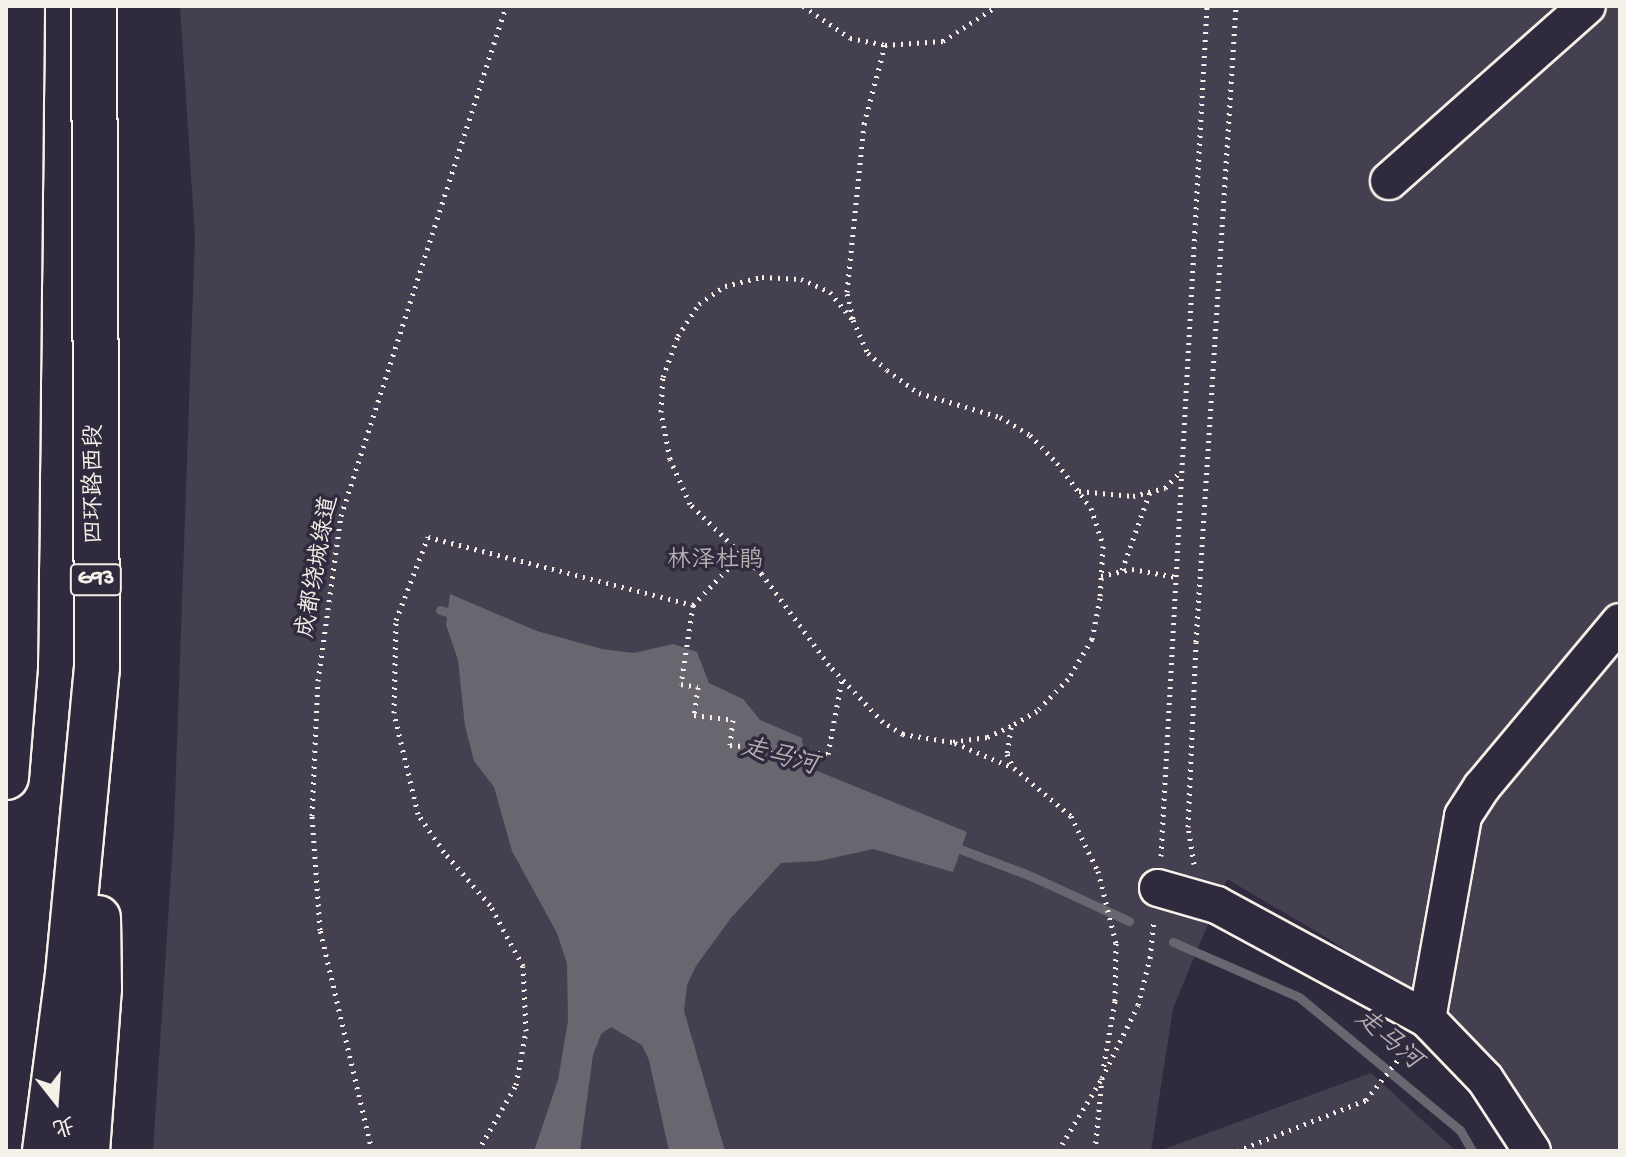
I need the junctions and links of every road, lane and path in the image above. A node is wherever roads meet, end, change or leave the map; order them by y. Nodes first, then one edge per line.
1 (22, 6) edge
2 (94, 6) edge
3 (506, 6) edge
4 (803, 6) edge
5 (997, 6) edge
6 (1207, 6) edge
7 (1236, 6) edge
8 (1587, 6) edge
9 (885, 45) junction
10 (1389, 181) dead end
11 (853, 320) junction
12 (1182, 471) junction
13 (1078, 490) junction
14 (1151, 491) junction
15 (742, 554) junction
16 (1122, 570) junction
17 (1101, 576) junction
18 (1176, 577) junction
19 (693, 605) junction
20 (1620, 622) edge
21 (97, 667) junction
22 (842, 679) junction
23 (1011, 726) junction
24 (952, 742) junction
25 (1014, 768) junction
26 (6, 777) edge
27 (1158, 888) junction
28 (1199, 900) junction
29 (1427, 1019) junction
30 (1404, 1053) dead end
31 (1102, 1078) junction
32 (45, 1151) edge
33 (87, 1151) edge
34 (372, 1151) edge
35 (478, 1151) edge
36 (1058, 1151) edge
37 (1095, 1151) edge
38 (1237, 1151) edge
39 (1532, 1151) edge

1 - 26 highway
2 - 21 highway, 四环路西段 / G93
3 - 34 path, 成都绕城绿道
4 - 9 path
5 - 9 path
6 - 12 path
7 - 28 path
8 - 10 lane
9 - 11 path
11 - 13 path
11 - 15 path
12 - 14 path
12 - 18 path
13 - 14 path
13 - 17 path
14 - 16 path
15 - 19 path
15 - 22 path
16 - 17 path
16 - 18 path
17 - 23 path
18 - 27 path
19 - 22 path
19 - 35 path
20 - 29 lane
21 - 32 highway, 四环路西段 / G93
21 - 33 highway
22 - 24 path
23 - 24 path
23 - 25 path
24 - 25 path
25 - 31 path
27 - 28 lane
27 - 31 path
28 - 29 lane
29 - 39 lane
30 - 38 path
31 - 36 path
31 - 37 path

